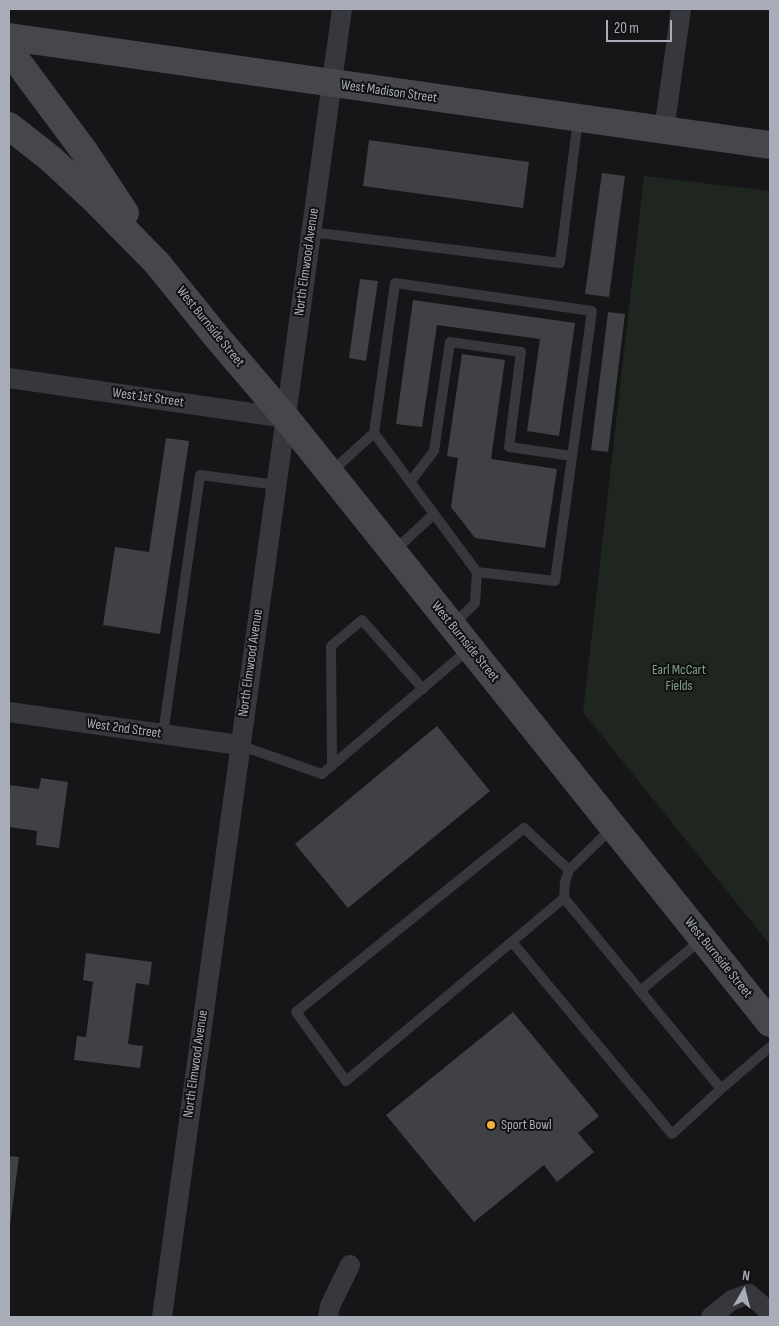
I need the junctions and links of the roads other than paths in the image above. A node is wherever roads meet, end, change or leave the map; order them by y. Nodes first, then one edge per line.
1 (342, 9) edge
2 (681, 9) edge
3 (9, 37) edge
4 (9, 50) edge
5 (331, 83) junction
6 (578, 118) junction
7 (9, 126) edge
8 (664, 131) junction
9 (770, 145) edge
10 (311, 232) junction
11 (157, 263) junction
12 (9, 378) edge
13 (286, 418) junction
14 (374, 432) junction
15 (572, 456) junction
16 (330, 472) junction
17 (410, 482) junction
18 (276, 485) junction
19 (434, 514) junction
20 (393, 552) junction
21 (477, 572) junction
22 (452, 626) junction
23 (470, 648) junction
24 (423, 689) junction
25 (9, 712) edge
26 (162, 734) junction
27 (239, 745) junction
28 (332, 766) junction
29 (612, 827) junction
30 (569, 870) junction
31 (564, 898) junction
32 (702, 939) junction
33 (512, 942) junction
34 (640, 991) junction
35 (770, 1023) edge
36 (770, 1047) edge
37 (721, 1089) junction
38 (350, 1265) dead end
39 (770, 1314) edge
40 (162, 1317) edge
41 (328, 1317) edge
42 (711, 1317) edge

1 - 5 street, North Elmwood Avenue
2 - 8 street
3 - 5 main road, West Madison Street
4 - 11 main road, West Burnside Street
5 - 6 main road, West Madison Street
5 - 10 street, North Elmwood Avenue
6 - 8 main road, West Madison Street
6 - 10 lane
7 - 11 main road, West Burnside Street
8 - 9 main road, West Madison Street
10 - 13 street, North Elmwood Avenue
11 - 13 main road, West Burnside Street
12 - 13 street, West 1st Street
13 - 16 main road, West Burnside Street
13 - 18 street, North Elmwood Avenue
14 - 15 lane
14 - 16 lane
14 - 17 lane
15 - 17 lane
15 - 21 lane
16 - 20 main road, West Burnside Street
17 - 19 lane
18 - 26 lane
18 - 27 street, North Elmwood Avenue
19 - 20 lane
19 - 21 lane
20 - 22 main road, West Burnside Street
21 - 22 lane
22 - 23 main road, West Burnside Street
23 - 24 lane
23 - 29 main road, West Burnside Street
24 - 28 lane
24 - 28 lane
25 - 26 street, West 2nd Street
26 - 27 street, West 2nd Street
27 - 28 lane
27 - 40 street, North Elmwood Avenue
29 - 30 lane
29 - 32 main road, West Burnside Street
30 - 31 lane
30 - 33 lane
31 - 33 lane
31 - 34 lane
32 - 34 lane
32 - 35 main road, West Burnside Street
33 - 37 lane
34 - 37 lane
36 - 37 lane
38 - 41 street
39 - 42 street

